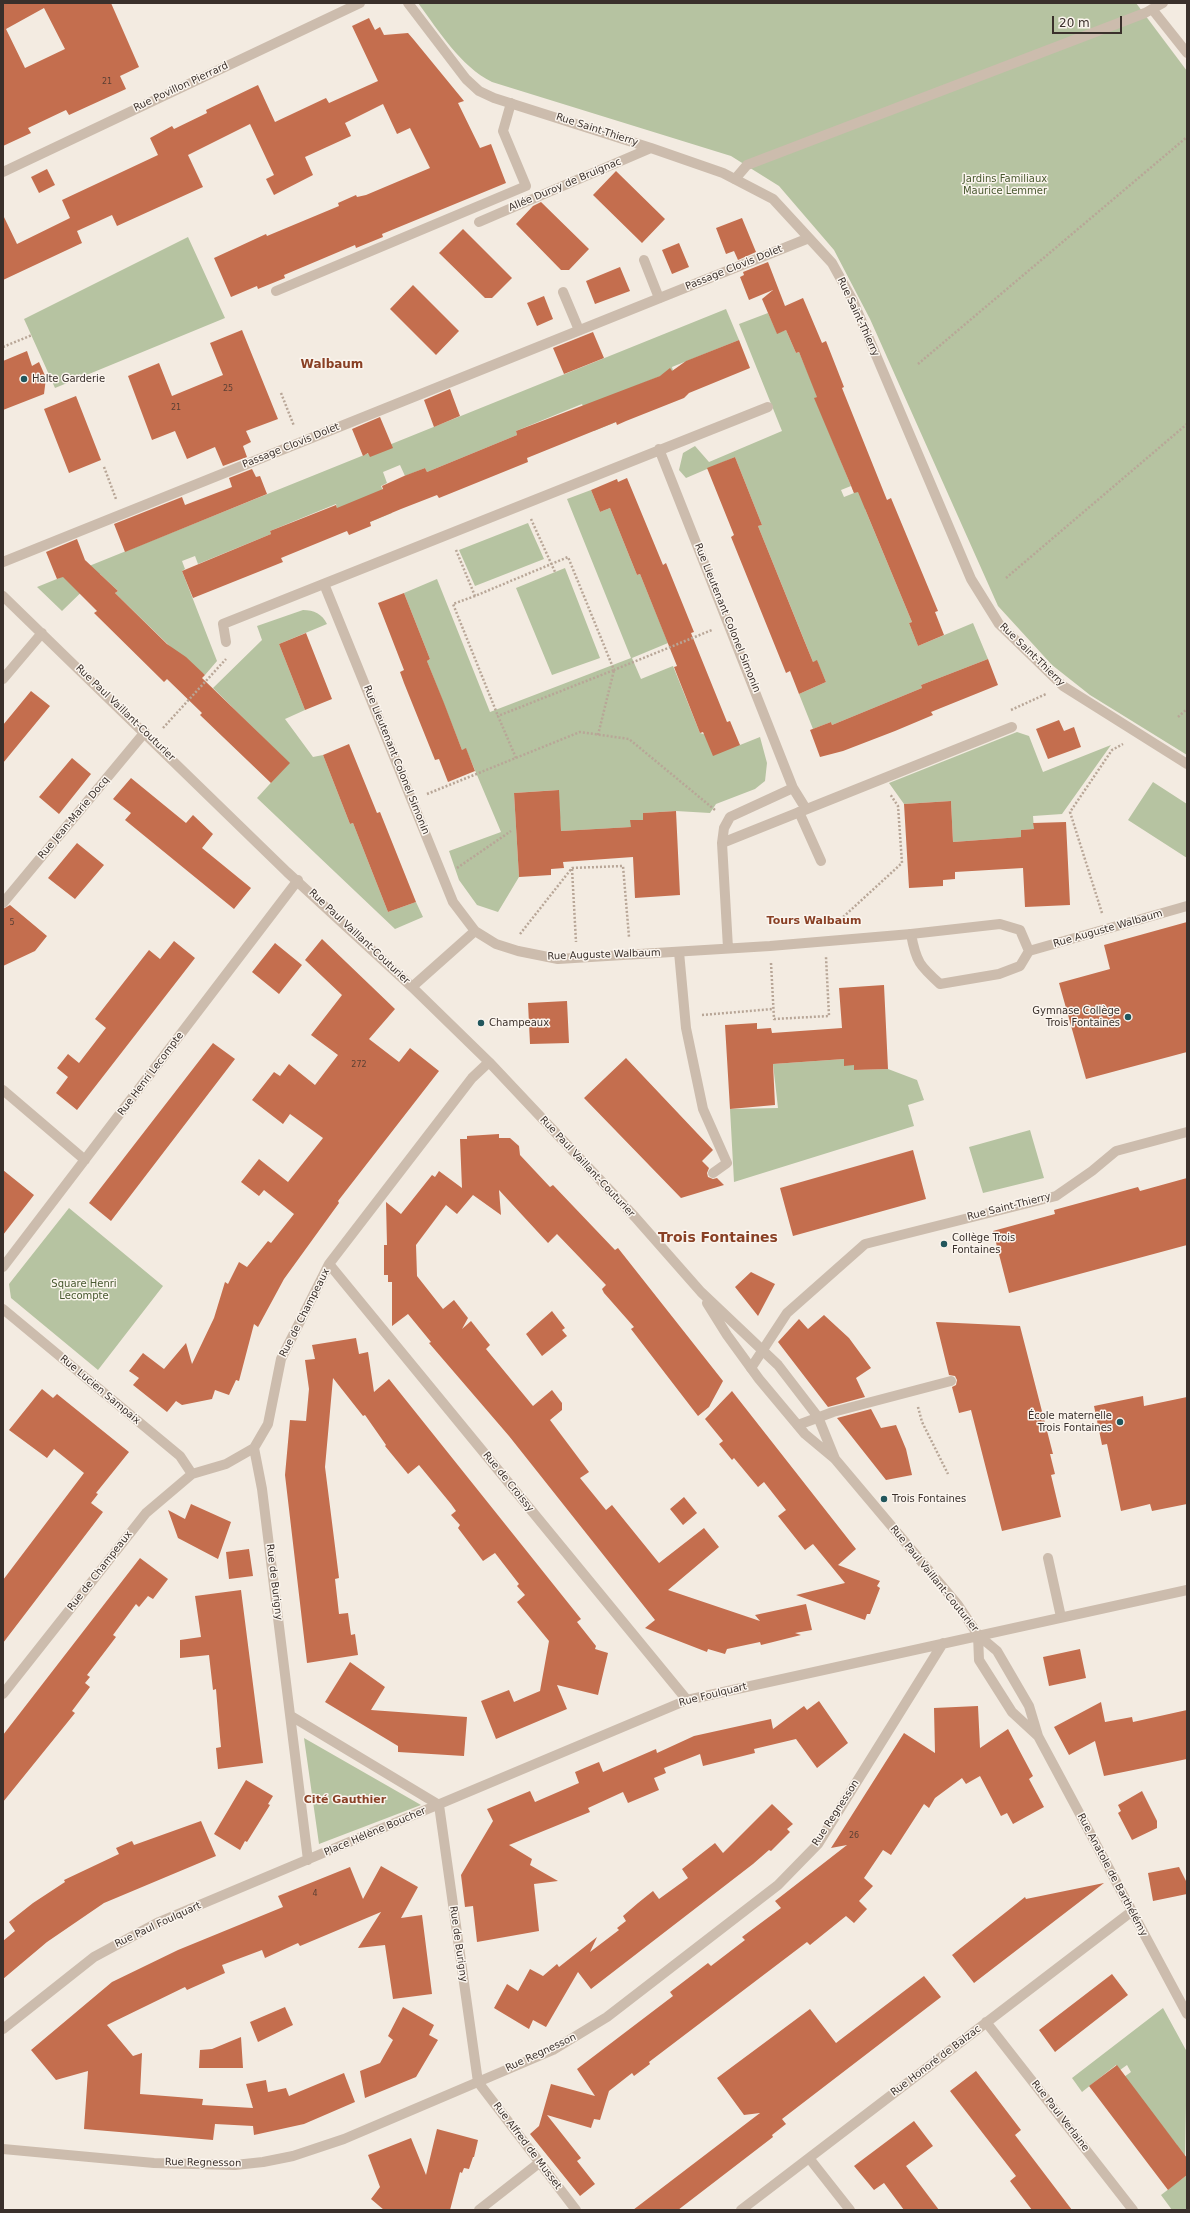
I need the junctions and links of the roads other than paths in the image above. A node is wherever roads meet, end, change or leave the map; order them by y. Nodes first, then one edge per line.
1 (360, 3) edge
2 (408, 3) edge
3 (1163, 3) edge
4 (1152, 9) junction
5 (1187, 53) edge
6 (511, 103) junction
7 (652, 148) junction
8 (3, 172) edge
9 (735, 179) junction
10 (479, 222) dead end
11 (809, 238) junction
12 (644, 260) dead end
13 (276, 291) dead end
14 (563, 292) dead end
15 (659, 298) junction
16 (579, 330) junction
17 (768, 408) dead end
18 (659, 449) junction
19 (3, 562) edge
20 (324, 584) junction
21 (3, 596) edge
22 (42, 633) junction
23 (226, 642) road end
24 (3, 679) edge
25 (1012, 727) road end
26 (145, 732) junction
27 (1187, 764) edge
28 (793, 788) junction
29 (802, 810) junction
30 (722, 843) junction
31 (821, 861) dead end
32 (298, 880) junction
33 (3, 903) edge
34 (1187, 906) edge
35 (475, 931) junction
36 (911, 934) junction
37 (728, 948) junction
38 (1029, 951) junction
39 (680, 952) junction
40 (412, 987) junction
41 (489, 1062) junction
42 (3, 1090) edge
43 (1187, 1132) edge
44 (85, 1160) junction
45 (713, 1174) dead end
46 (329, 1264) junction
47 (3, 1268) edge
48 (701, 1292) junction
49 (3, 1309) edge
50 (763, 1349) junction
51 (751, 1368) junction
52 (951, 1381) dead end
53 (818, 1417) junction
54 (798, 1425) junction
55 (254, 1448) junction
56 (835, 1459) junction
57 (192, 1474) junction
58 (1048, 1558) dead end
59 (1187, 1590) edge
60 (1061, 1617) junction
61 (978, 1635) junction
62 (943, 1643) junction
63 (3, 1694) edge
64 (687, 1700) junction
65 (291, 1716) junction
66 (1038, 1736) junction
67 (439, 1806) junction
68 (308, 1860) junction
69 (1131, 1912) junction
70 (1187, 2014) edge
71 (986, 2022) junction
72 (3, 2029) edge
73 (478, 2082) junction
74 (3, 2148) edge
75 (809, 2158) junction
76 (540, 2163) junction
77 (480, 2210) edge
78 (576, 2210) edge
79 (740, 2210) edge
80 (850, 2210) edge
81 (1133, 2210) edge

1 - 8 street, Rue Povillon Pierrard
2 - 6 street, Rue Saint-Thierry
3 - 4 street
4 - 5 street
4 - 9 street
6 - 7 street, Rue Saint-Thierry
6 - 13 street
7 - 9 street, Rue Saint-Thierry
7 - 10 street, Allée Duroy de Bruignac
9 - 11 street, Rue Saint-Thierry
11 - 15 street, Passage Clovis Dolet
11 - 27 street, Rue Saint-Thierry
12 - 15 street
14 - 16 street
15 - 16 street, Passage Clovis Dolet
16 - 19 street, Passage Clovis Dolet
17 - 18 street
18 - 20 street
18 - 28 street, Rue Lieutenant Colonel Simonin
20 - 23 street
20 - 35 street, Rue Lieutenant Colonel Simonin
21 - 22 street, Rue Paul Vaillant-Couturier
22 - 24 street
22 - 26 street, Rue Paul Vaillant-Couturier
25 - 29 street
26 - 32 street, Rue Paul Vaillant-Couturier
26 - 33 street, Rue Jean-Marie Docq
28 - 29 street, Rue Lieutenant Colonel Simonin
28 - 30 street
29 - 30 street
29 - 31 street, Rue Lieutenant Colonel Simonin
30 - 37 street
32 - 40 street, Rue Paul Vaillant-Couturier
32 - 44 street, Rue Henri Lecompte
34 - 38 street, Rue Auguste Walbaum
35 - 39 street, Rue Auguste Walbaum
35 - 40 street
36 - 37 street, Rue Auguste Walbaum
36 - 38 street, Rue Auguste Walbaum
36 - 38 street
37 - 39 street, Rue Auguste Walbaum
39 - 45 street
40 - 41 street, Rue Paul Vaillant-Couturier
41 - 46 street, Rue de Champeaux
41 - 48 street, Rue Paul Vaillant-Couturier
42 - 44 street
43 - 50 street, Rue Saint-Thierry
44 - 47 street, Rue Henri Lecompte
46 - 55 street, Rue de Champeaux
46 - 64 street, Rue de Croissy
48 - 50 street, Rue Paul Vaillant-Couturier
48 - 51 street, Rue Paul Vaillant-Couturier
49 - 57 street, Rue Lucien Sampaix
50 - 51 street
50 - 53 street, Rue Paul Vaillant-Couturier
51 - 54 street, Rue Paul Vaillant-Couturier
52 - 53 street
53 - 54 street
53 - 56 street, Rue Paul Vaillant-Couturier
54 - 56 street, Rue Paul Vaillant-Couturier
55 - 57 street, Rue de Champeaux
55 - 65 street, Rue de Burigny
56 - 61 street, Rue Paul Vaillant-Couturier
57 - 63 street, Rue de Champeaux
58 - 60 street
59 - 60 street, Rue Paul Vaillant-Couturier
60 - 61 street, Rue Paul Vaillant-Couturier
61 - 62 street, Rue Foulquart
61 - 66 street, Rue Anatole de Barthélémy
61 - 66 street, Rue Anatole de Barthélémy
62 - 64 street, Rue Foulquart
62 - 73 street, Rue Regnesson
64 - 67 street, Rue Foulquart
65 - 67 street, Place Hélène Boucher
65 - 68 street
66 - 69 street, Rue Anatole de Barthélémy
67 - 68 street, Place Hélène Boucher
67 - 73 street, Rue de Burigny
68 - 72 street, Rue Paul Foulquart
69 - 70 street, Rue Anatole de Barthélémy
69 - 71 street, Rue Honoré de Balzac
71 - 75 street, Rue Honoré de Balzac
71 - 81 street, Rue Paul Verlaine
73 - 74 street, Rue Regnesson
73 - 76 street, Rue Alfred de Musset
75 - 79 street, Rue Honoré de Balzac
75 - 80 street
76 - 77 street
76 - 78 street, Rue Alfred de Musset

